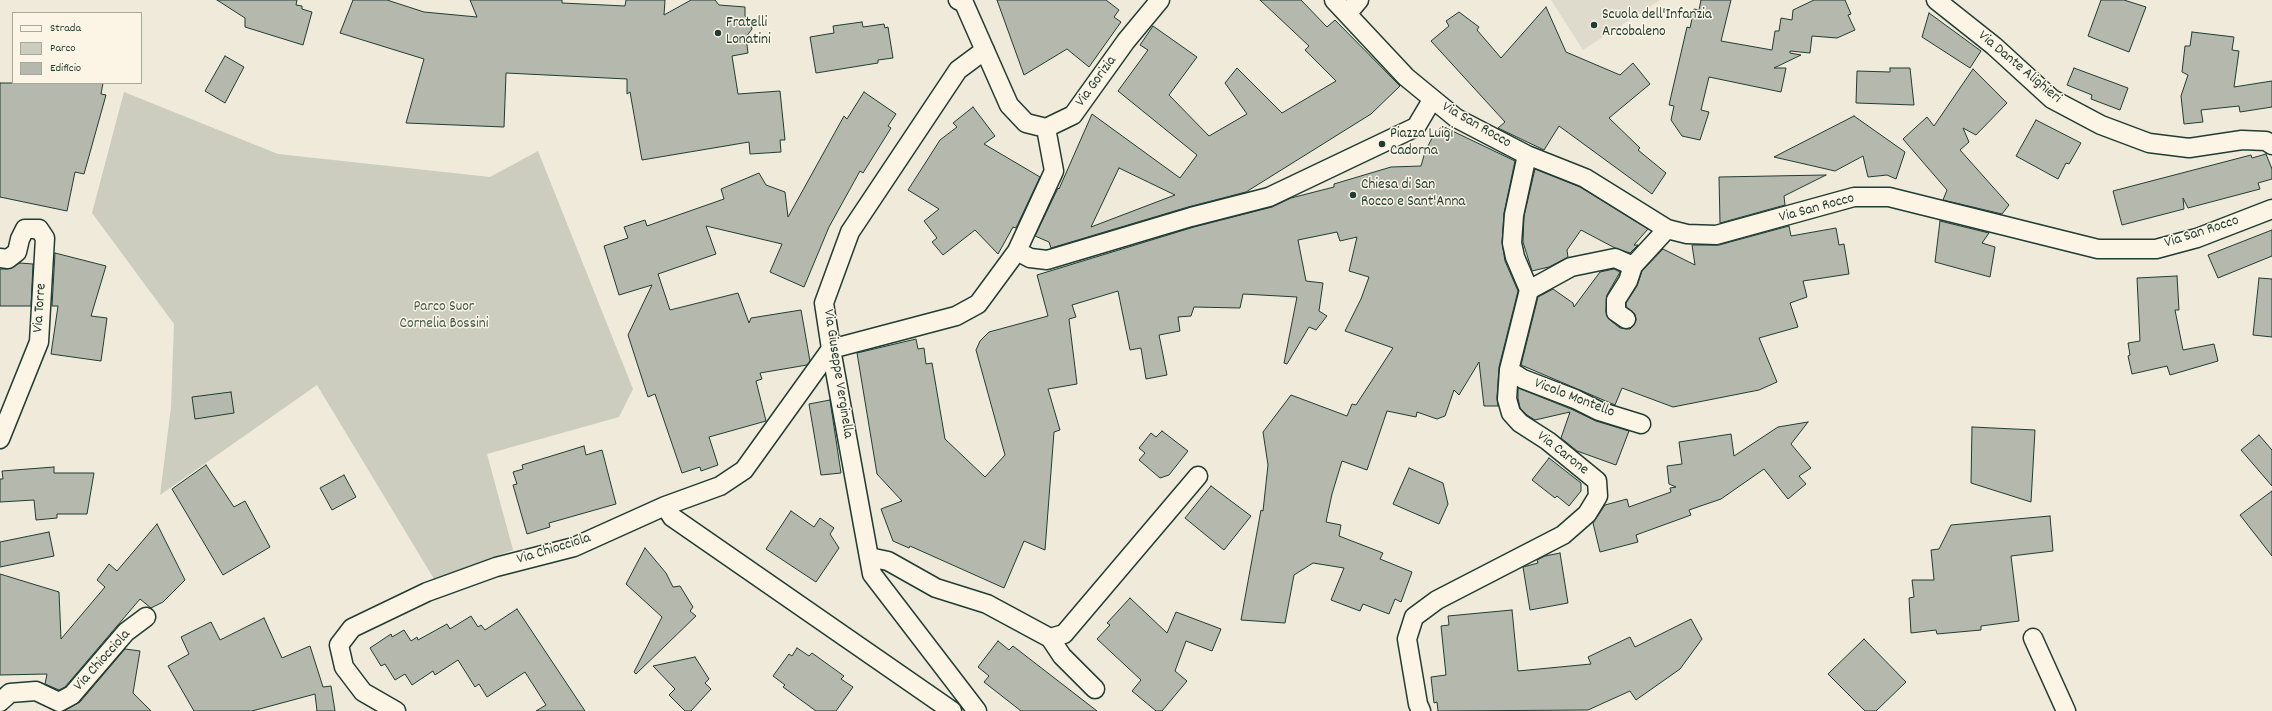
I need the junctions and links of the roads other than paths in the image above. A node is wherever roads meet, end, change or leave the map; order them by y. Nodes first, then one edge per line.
1 (958, 0) edge
2 (1158, 0) edge
3 (1334, 0) edge
4 (1936, 0) edge
5 (1353, 6) edge
6 (985, 50) junction
7 (1432, 100) junction
8 (1046, 128) junction
9 (2272, 144) edge
10 (1526, 154) junction
11 (2272, 209) edge
12 (1667, 229) junction
13 (1017, 251) junction
14 (0, 258) edge
15 (1633, 266) junction
16 (1530, 290) junction
17 (1626, 319) dead end
18 (831, 349) junction
19 (1510, 370) junction
20 (1641, 424) dead end
21 (0, 439) edge
22 (1198, 476) dead end
23 (665, 506) junction
24 (869, 557) junction
25 (146, 617) dead end
26 (1050, 638) junction
27 (2032, 638) dead end
28 (1095, 689) dead end
29 (0, 702) edge
30 (396, 711) edge
31 (952, 711) edge
32 (977, 711) edge
33 (1421, 711) edge
34 (2066, 711) edge

1 - 6 street
2 - 8 street, Via Gorizia
3 - 5 street
4 - 9 street, Via Dante Alighieri
5 - 7 street
6 - 8 street
6 - 18 street, Via Giuseppe Verginella
7 - 10 street, Via San Rocco
7 - 13 street
8 - 13 street
10 - 12 street, Via San Rocco
10 - 16 street
11 - 12 street, Via San Rocco
12 - 15 street
13 - 18 street
14 - 21 street, Via Torre
15 - 16 street
15 - 17 street
16 - 19 street, Via Carone
18 - 23 street, Via Chiocciola
18 - 24 street, Via Giuseppe Verginella
19 - 20 street, Vicolo Montello
19 - 33 street, Via Carone
22 - 26 street
23 - 30 street, Via Chiocciola
23 - 31 street
24 - 26 street
24 - 32 street, Via Giuseppe Verginella
25 - 29 street, Via Chiocciola
26 - 28 street
27 - 34 street

